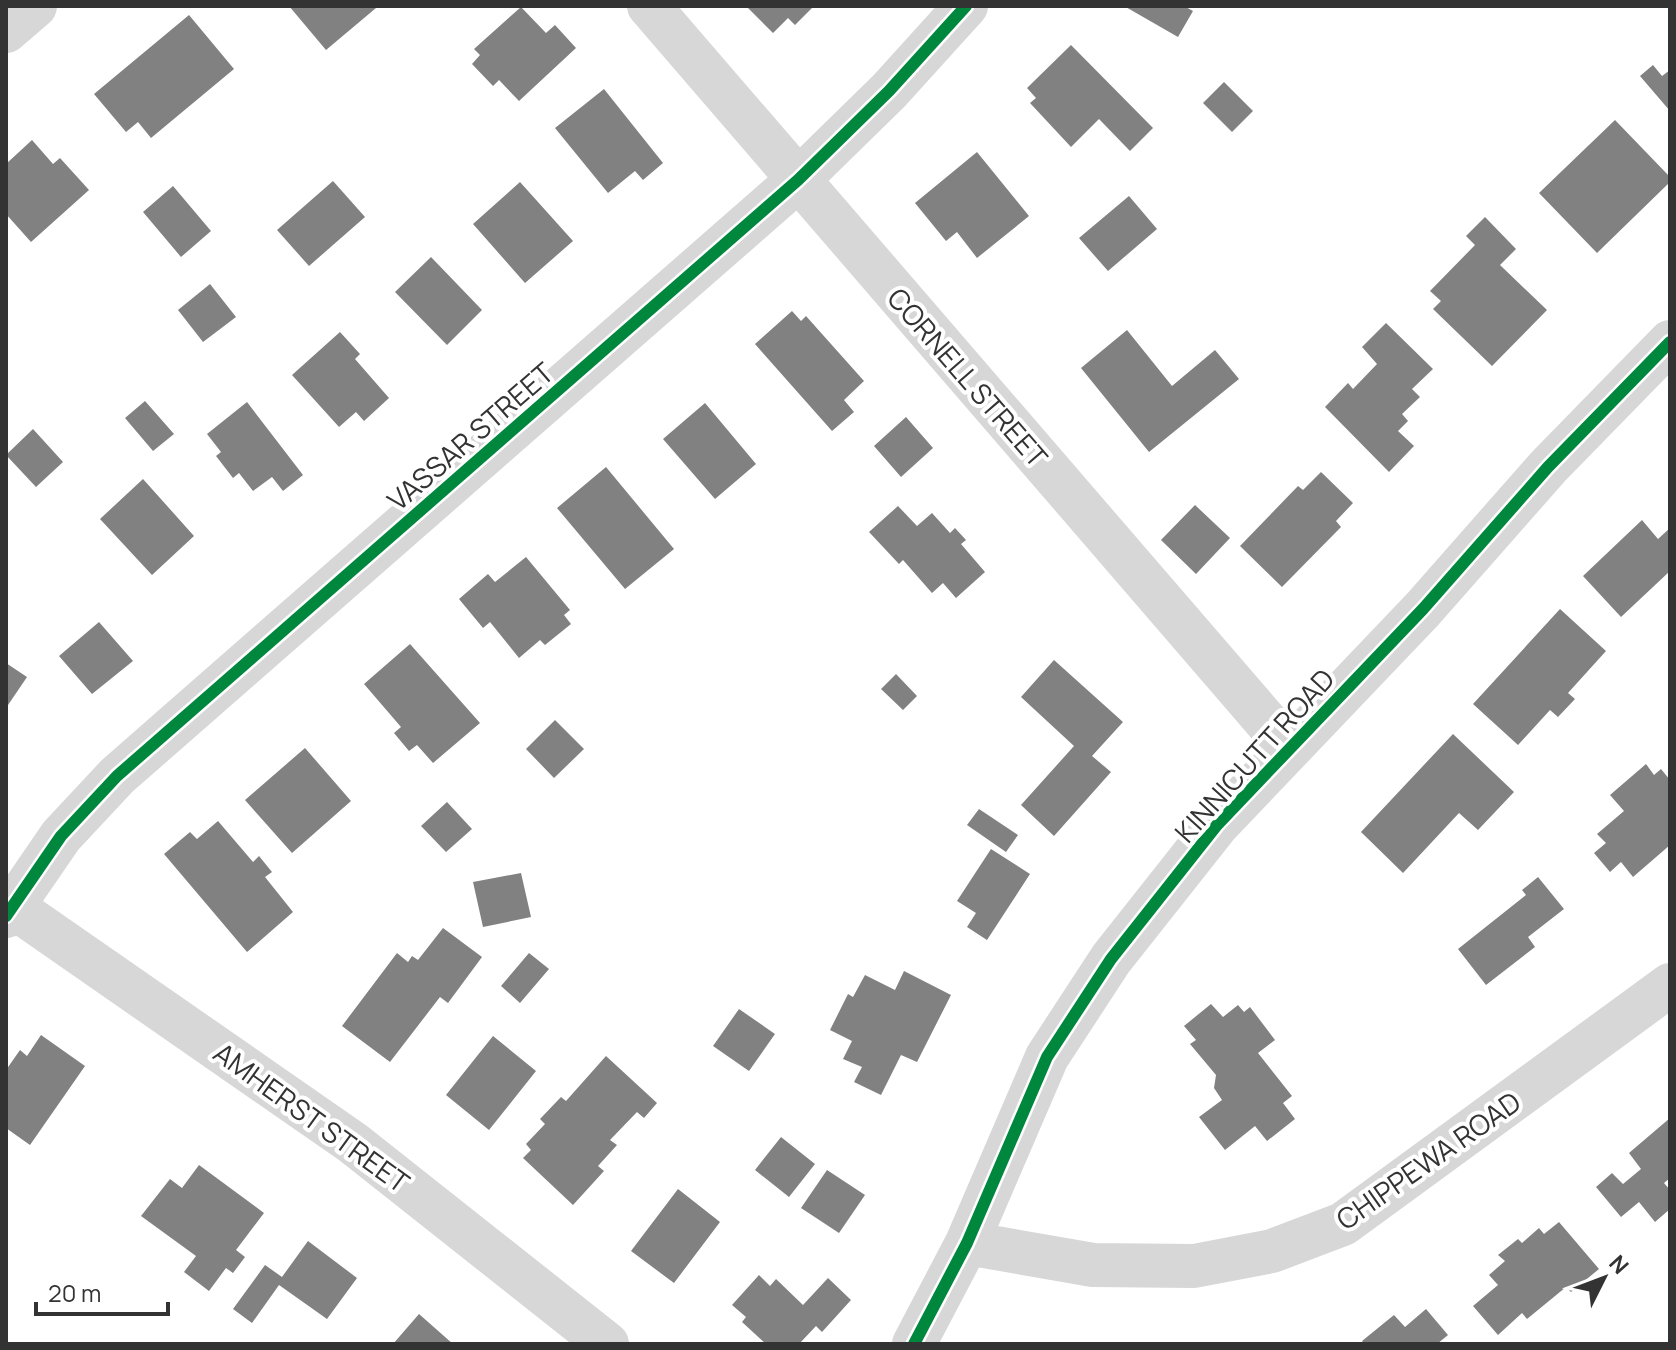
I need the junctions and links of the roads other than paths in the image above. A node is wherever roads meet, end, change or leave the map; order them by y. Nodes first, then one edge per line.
1 (35, 6) edge
2 (649, 6) edge
3 (966, 6) edge
4 (6, 31) edge
5 (798, 180) junction
6 (1670, 342) edge
7 (1289, 748) junction
8 (8, 908) edge
9 (1670, 985) edge
10 (967, 1243) junction
11 (607, 1344) edge
12 (914, 1344) edge

1 - 4 street
2 - 5 street, CORNELL STREET
3 - 5 street, VASSAR STREET
5 - 7 street, CORNELL STREET
5 - 8 street, VASSAR STREET
6 - 7 street, KINNICUTT ROAD
7 - 10 street, KINNICUTT ROAD
8 - 11 street, AMHERST STREET
9 - 10 street, CHIPPEWA ROAD
10 - 12 street, KINNICUTT ROAD

